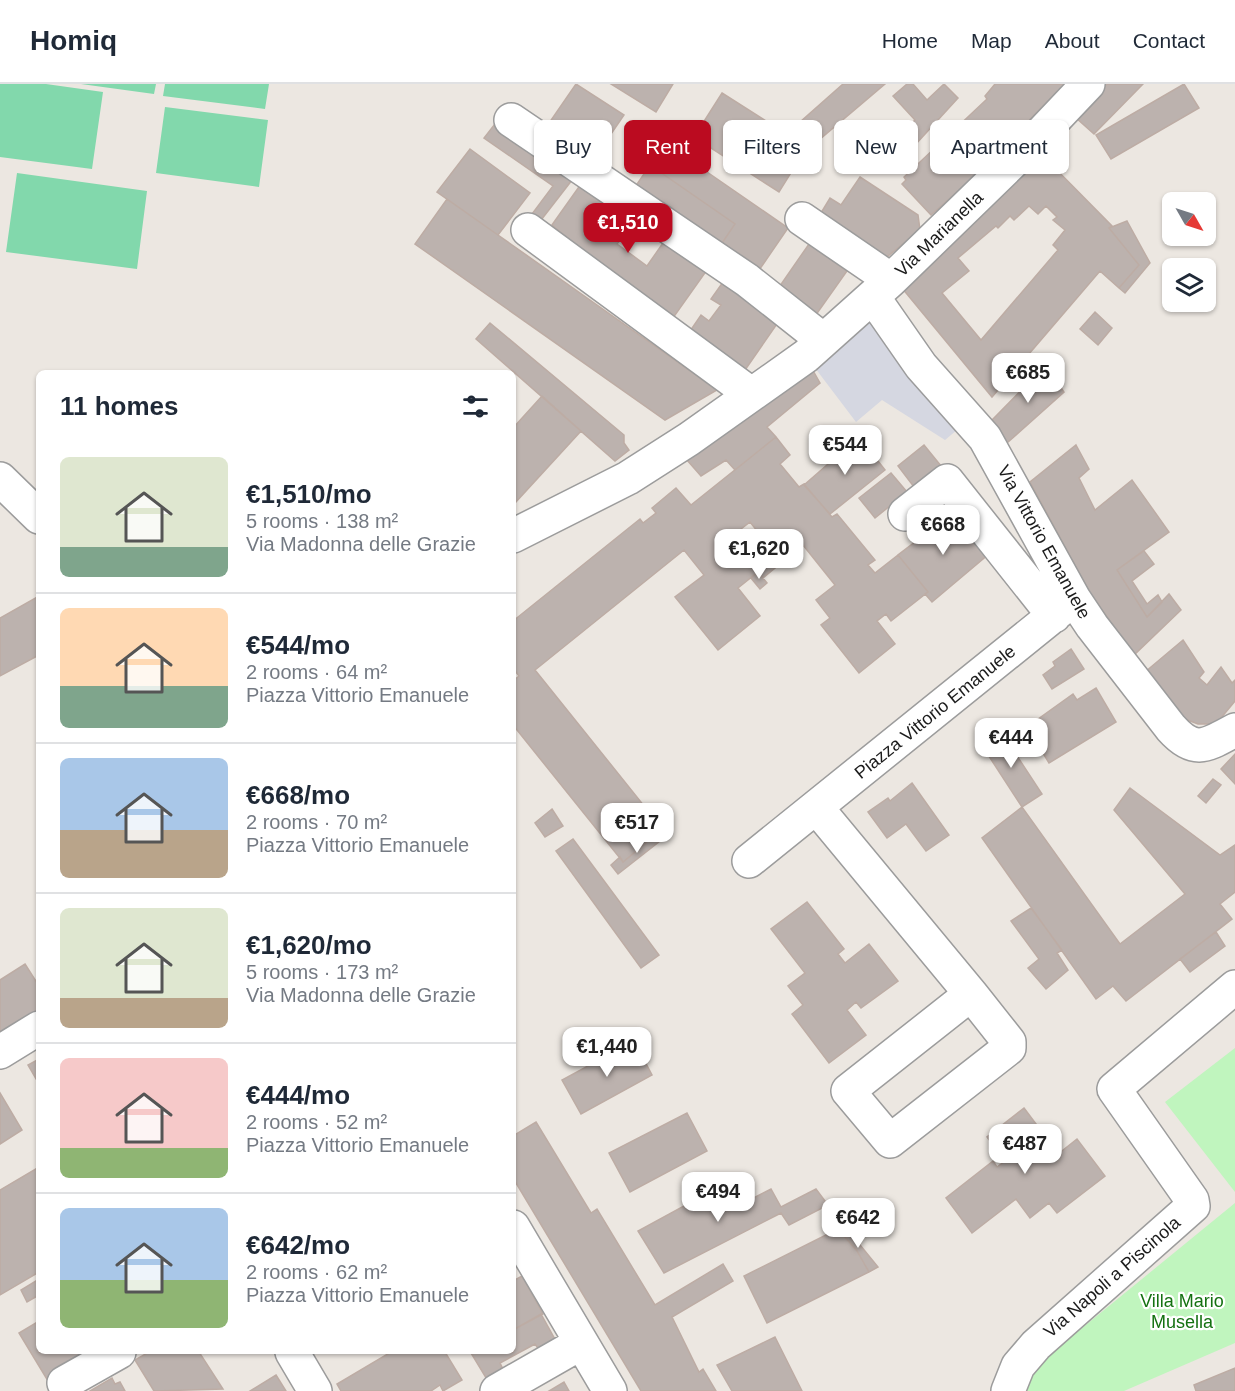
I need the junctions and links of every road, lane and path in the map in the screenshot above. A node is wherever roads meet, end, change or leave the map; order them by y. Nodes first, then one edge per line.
1 (1088, 84) edge
2 (511, 120) dead end
3 (802, 219) dead end
4 (528, 230) dead end
5 (882, 288) junction
6 (823, 340) junction
7 (751, 394) junction
8 (0, 479) edge
9 (36, 514) edge
10 (905, 514) dead end
11 (516, 534) edge
12 (1064, 608) junction
13 (1235, 730) edge
14 (816, 807) junction
15 (749, 861) dead end
16 (1235, 987) edge
17 (970, 994) junction
18 (36, 1030) edge
19 (0, 1052) edge
20 (516, 1232) edge
21 (581, 1343) junction
22 (115, 1354) edge
23 (293, 1354) edge
24 (64, 1383) dead end
25 (315, 1391) edge
26 (496, 1391) edge
27 (610, 1391) edge
28 (1008, 1391) edge

1 - 5 street, Via Marianella
2 - 6 street
3 - 5 street, Via Marianella
4 - 7 street
5 - 6 street
5 - 12 street, Via Vittorio Emanuele
6 - 7 street
7 - 11 street
8 - 9 street
10 - 12 street
12 - 13 street, Via Vittorio Emanuele
12 - 14 street, Piazza Vittorio Emanuele
14 - 15 street, Piazza Vittorio Emanuele
14 - 17 street
16 - 28 street, Via Napoli a Piscinola
17 - 17 street
18 - 19 street
20 - 21 street
21 - 26 street
21 - 27 street
22 - 24 street
23 - 25 street

